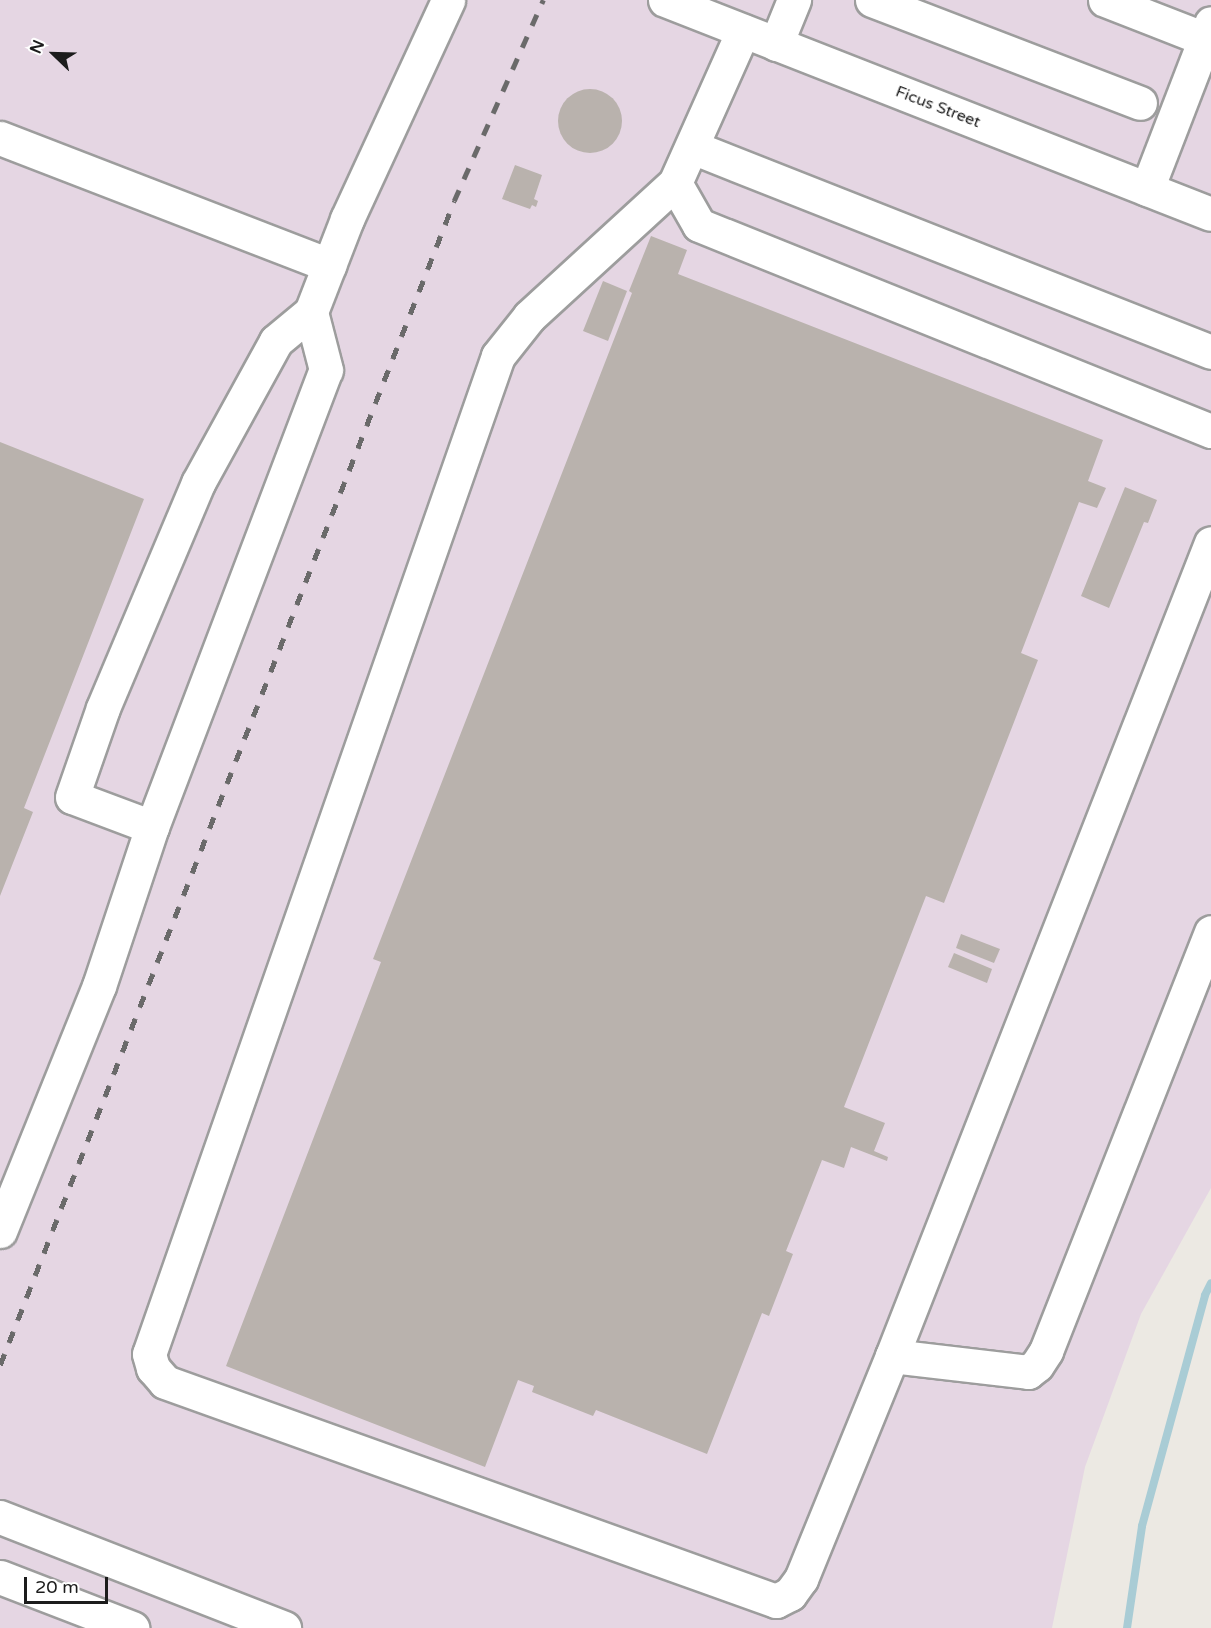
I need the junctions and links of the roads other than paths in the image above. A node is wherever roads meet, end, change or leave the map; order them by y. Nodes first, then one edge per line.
1 (448, 0) edge
2 (665, 0) edge
3 (794, 0) edge
4 (872, 0) edge
5 (1105, 0) edge
6 (743, 31) junction
7 (1208, 31) edge
8 (776, 44) junction
9 (1140, 103) dead end
10 (0, 138) edge
11 (692, 147) junction
12 (675, 183) junction
13 (1147, 189) junction
14 (1211, 214) edge
15 (329, 265) junction
16 (310, 312) junction
17 (1211, 352) edge
18 (1211, 431) edge
19 (1211, 543) edge
20 (152, 827) junction
21 (1211, 932) edge
22 (0, 1232) edge
23 (892, 1356) junction
24 (0, 1517) edge
25 (0, 1577) edge
26 (233, 1619) edge
27 (132, 1628) edge
28 (284, 1628) edge

1 - 15 street
2 - 6 street, Ficus Street
3 - 8 street
4 - 9 street
5 - 7 street
6 - 8 street, Ficus Street
6 - 11 street
7 - 13 street
8 - 13 street, Ficus Street
10 - 15 street
11 - 12 street
11 - 17 street
12 - 18 street
12 - 23 street
13 - 14 street, Ficus Street
15 - 16 street
16 - 20 street
16 - 20 street
19 - 23 street
20 - 22 street
21 - 23 street
24 - 26 street
25 - 27 street
26 - 28 street

